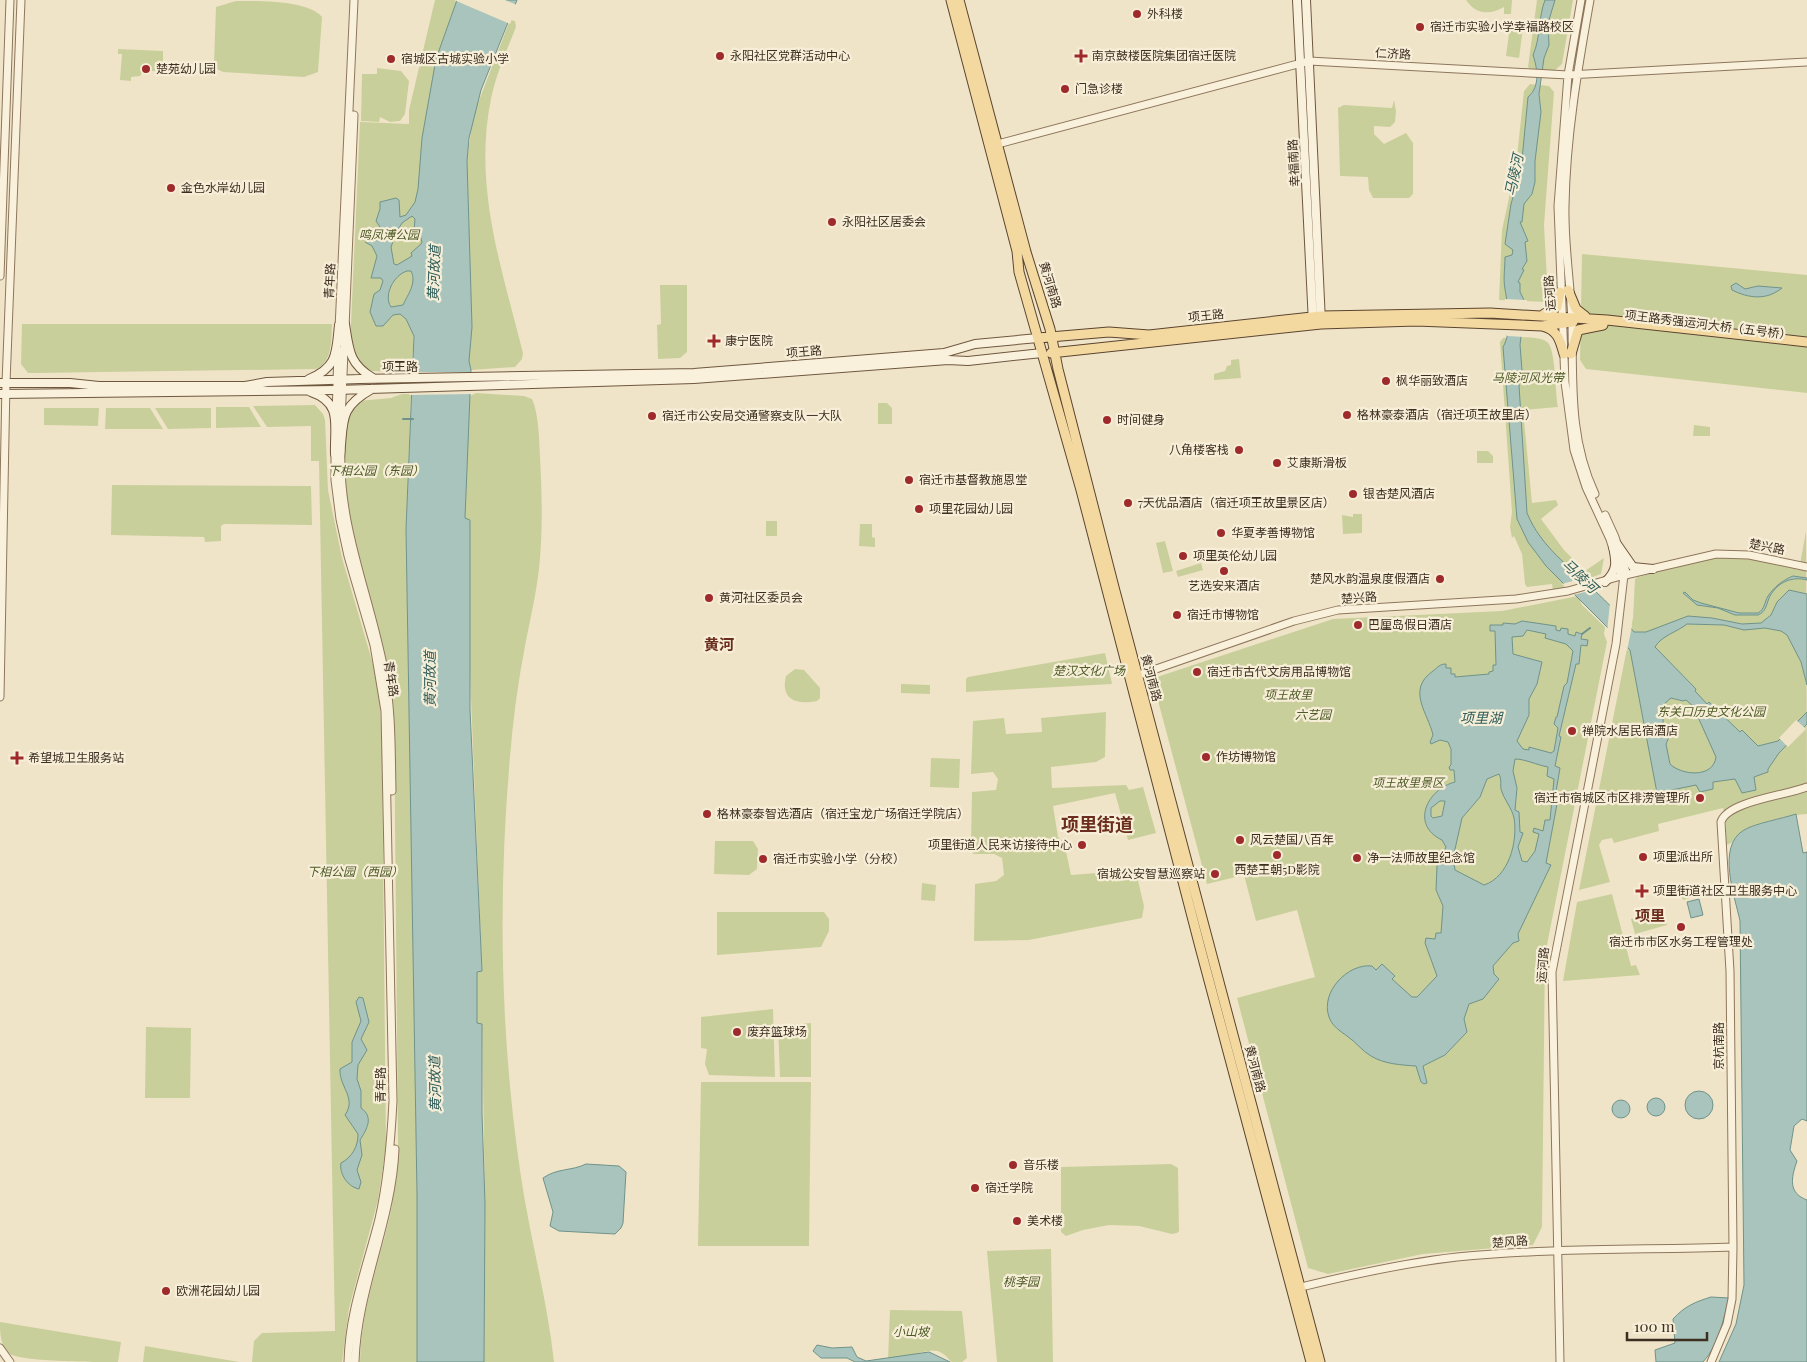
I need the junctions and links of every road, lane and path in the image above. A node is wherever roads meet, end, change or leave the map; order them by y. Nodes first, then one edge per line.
1 (10, 0) edge
2 (21, 0) edge
3 (354, 0) edge
4 (359, 0) edge
5 (951, 0) edge
6 (959, 0) edge
7 (1298, 0) edge
8 (1306, 0) edge
9 (1581, 0) edge
10 (1590, 0) edge
11 (1309, 61) junction
12 (1807, 62) edge
13 (1300, 63) junction
14 (1568, 75) junction
15 (1576, 75) junction
16 (993, 146) junction
17 (0, 276) edge
18 (1564, 291) junction
19 (1539, 316) junction
20 (1567, 319) junction
21 (1317, 321) junction
22 (1605, 323) junction
23 (342, 324) junction
24 (1542, 326) junction
25 (1052, 337) junction
26 (1038, 338) junction
27 (1807, 342) edge
28 (1807, 348) edge
29 (1042, 353) junction
30 (1055, 353) junction
31 (1568, 354) junction
32 (375, 379) junction
33 (340, 380) junction
34 (303, 381) junction
35 (491, 382) junction
36 (3, 383) edge
37 (407, 383) junction
38 (374, 388) junction
39 (304, 390) junction
40 (339, 390) junction
41 (3, 394) edge
42 (338, 455) junction
43 (1615, 545) junction
44 (1807, 567) edge
45 (1653, 569) junction
46 (1626, 575) junction
47 (1601, 582) junction
48 (0, 672) edge
49 (1134, 677) junction
50 (0, 697) edge
51 (1807, 787) edge
52 (1733, 1247) junction
53 (1557, 1250) junction
54 (1296, 1288) junction
55 (0, 1348) edge
56 (352, 1361) edge
57 (10, 1362) edge
58 (1311, 1362) edge
59 (1320, 1362) edge
60 (1560, 1362) edge
61 (1711, 1362) edge

1 - 17 street
2 - 36 street
3 - 23 street, 青年路
4 - 23 street, 青年路
5 - 16 main road, 黄河南路
6 - 16 main road, 黄河南路
7 - 13 main road, 幸福南路
8 - 11 main road, 幸福南路
9 - 14 street, 运河路
10 - 15 street, 运河路
11 - 13 street, 仁济路
11 - 14 street, 仁济路
11 - 21 main road, 幸福南路
12 - 15 street, 仁济路
13 - 16 street, 仁济路
13 - 21 main road, 幸福南路
14 - 15 street, 仁济路
14 - 18 street, 运河路
15 - 18 street, 运河路
16 - 25 main road, 黄河南路
16 - 26 main road, 黄河南路
18 - 19 main road
18 - 20 street, 运河路
18 - 22 main road
19 - 20 main road, 项王路
19 - 21 main road, 项王路
20 - 22 main road, 项王路
20 - 24 main road, 项王路
20 - 31 street, 运河路
21 - 24 main road, 项王路
21 - 25 main road, 项王路
21 - 30 main road, 项王路
22 - 27 main road, 项王路秀强运河大桥（五号桥）
22 - 28 main road, 项王路秀强运河大桥（五号桥）
22 - 31 main road
23 - 32 main road
23 - 33 street, 青年路
23 - 34 main road
24 - 31 main road
25 - 26 main road, 项王路
25 - 30 main road, 黄河南路
26 - 29 main road, 黄河南路
26 - 35 main road, 项王路
29 - 30 main road, 项王路
29 - 35 main road, 项王路
29 - 49 main road, 黄河南路
30 - 49 main road, 黄河南路
31 - 43 street, 运河路
32 - 33 main road, 项王路
32 - 37 main road, 项王路
33 - 34 main road, 项王路
33 - 40 street, 青年路
34 - 36 main road, 项王路
35 - 37 main road, 项王路
36 - 41 street
37 - 38 main road, 项王路
38 - 40 main road, 项王路
38 - 42 main road
39 - 40 main road, 项王路
39 - 41 main road, 项王路
39 - 42 main road
40 - 42 street, 青年路
41 - 48 street
42 - 56 street, 青年路
43 - 45 main road
43 - 46 street, 运河路
43 - 47 main road
44 - 45 street, 楚兴路
45 - 46 street, 楚兴路
46 - 47 street, 楚兴路
46 - 53 street, 运河路
47 - 49 street, 楚兴路
48 - 50 street
49 - 54 main road, 黄河南路
51 - 52 street, 京杭南路
52 - 53 street, 楚风路
52 - 61 street, 京杭南路
53 - 54 street, 楚风路
53 - 60 street, 运河路
54 - 58 main road, 黄河南路
54 - 59 main road, 黄河南路
55 - 57 street

